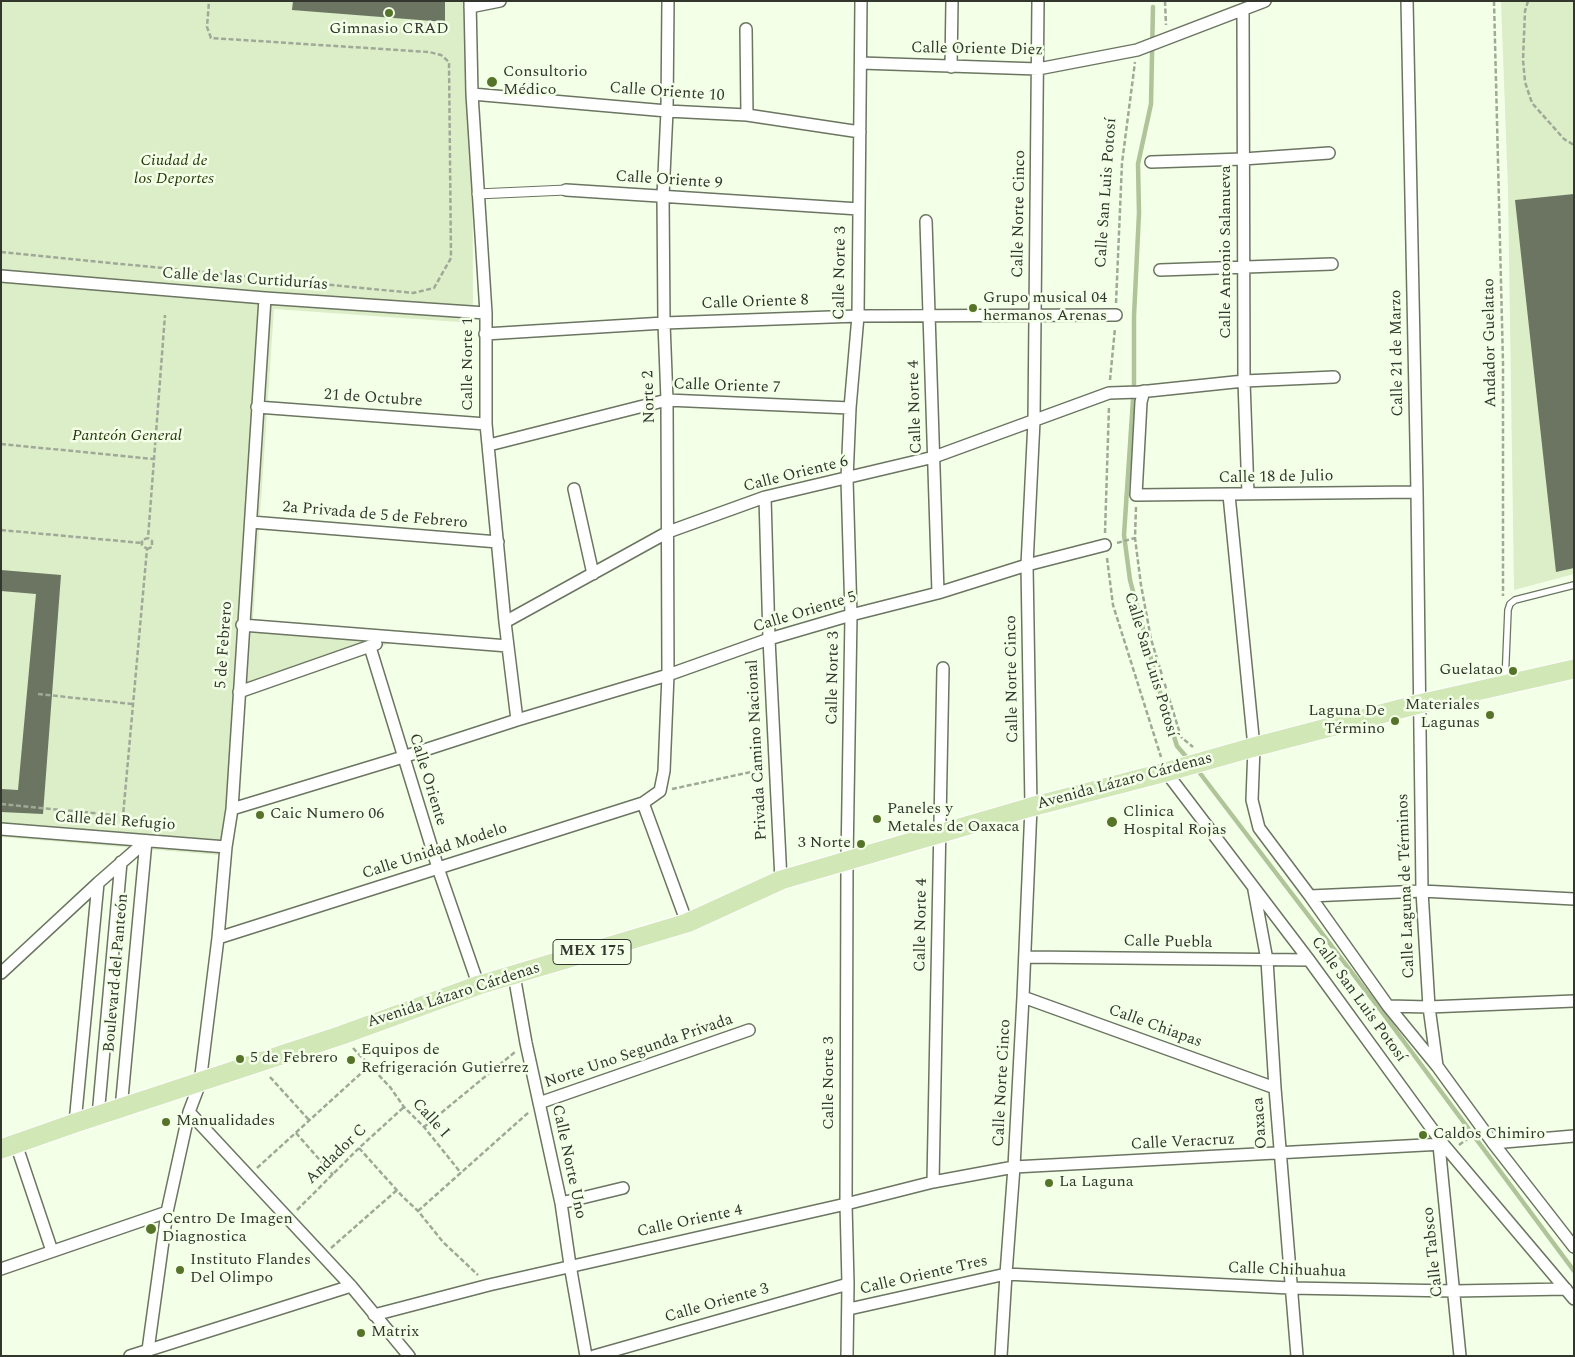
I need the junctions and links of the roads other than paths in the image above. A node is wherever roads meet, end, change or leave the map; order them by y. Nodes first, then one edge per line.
1 (500, 1) edge
2 (668, 1) edge
3 (861, 1) edge
4 (952, 1) edge
5 (1038, 1) edge
6 (1265, 1) edge
7 (1407, 1) edge
8 (470, 4) edge
9 (1243, 11) junction
10 (746, 30) dead end
11 (861, 63) junction
12 (951, 67) junction
13 (1038, 69) junction
14 (472, 94) junction
15 (667, 110) junction
16 (747, 115) junction
17 (860, 132) junction
18 (1329, 153) dead end
19 (1243, 159) junction
20 (1150, 162) dead end
21 (566, 190) joint
22 (477, 194) junction
23 (663, 196) junction
24 (859, 209) junction
25 (926, 221) dead end
26 (1332, 264) dead end
27 (1244, 266) junction
28 (1160, 270) dead end
29 (1, 276) edge
30 (264, 298) junction
31 (486, 312) junction
32 (1035, 314) junction
33 (929, 315) junction
34 (1116, 315) road end
35 (858, 316) junction
36 (664, 323) junction
37 (485, 334) junction
38 (1334, 377) dead end
39 (1244, 381) junction
40 (1142, 391) junction
41 (667, 400) junction
42 (257, 407) junction
43 (850, 408) junction
44 (1034, 421) junction
45 (486, 424) junction
46 (489, 445) junction
47 (934, 457) junction
48 (847, 479) junction
49 (574, 489) dead end
50 (1417, 492) junction
51 (1248, 494) junction
52 (1229, 495) junction
53 (765, 498) junction
54 (251, 522) junction
55 (668, 532) junction
56 (498, 542) junction
57 (1105, 545) road end
58 (1027, 565) junction
59 (593, 574) junction
60 (1574, 585) edge
61 (938, 593) junction
62 (851, 615) junction
63 (505, 622) junction
64 (242, 625) junction
65 (392, 637) junction
66 (769, 639) junction
67 (508, 646) junction
68 (370, 647) junction
69 (943, 668) dead end
70 (1574, 669) edge
71 (668, 676) junction
72 (1505, 685) junction
73 (238, 692) junction
74 (1418, 704) junction
75 (517, 720) junction
76 (1254, 747) junction
77 (403, 757) junction
78 (1166, 772) junction
79 (660, 791) joint
80 (644, 803) junction
81 (1031, 807) junction
82 (232, 808) junction
83 (1, 830) edge
84 (940, 834) junction
85 (146, 841) junction
86 (226, 847) junction
87 (121, 862) junction
88 (847, 862) junction
89 (438, 868) junction
90 (781, 880) junction
91 (98, 883) junction
92 (1254, 888) junction
93 (1422, 891) junction
94 (1310, 896) junction
95 (1574, 899) edge
96 (688, 923) junction
97 (218, 938) junction
98 (1026, 957) junction
99 (1267, 960) junction
100 (1309, 960) junction
101 (1, 973) edge
102 (514, 975) junction
103 (476, 978) dead end
104 (1024, 997) junction
105 (1574, 1001) edge
106 (1388, 1006) junction
107 (1428, 1007) junction
108 (748, 1030) dead end
109 (1438, 1066) junction
110 (200, 1082) junction
111 (1274, 1088) junction
112 (540, 1104) junction
113 (121, 1109) junction
114 (190, 1112) junction
115 (98, 1116) junction
116 (75, 1123) junction
117 (1574, 1136) edge
118 (1493, 1143) junction
119 (1441, 1144) junction
120 (9, 1147) edge
121 (1280, 1154) junction
122 (1014, 1167) junction
123 (933, 1182) junction
124 (623, 1188) dead end
125 (562, 1203) junction
126 (846, 1204) junction
127 (167, 1212) junction
128 (1574, 1247) edge
129 (52, 1251) junction
130 (570, 1265) junction
131 (1, 1269) edge
132 (1006, 1274) junction
133 (848, 1284) junction
134 (351, 1286) junction
135 (1290, 1288) junction
136 (1566, 1289) junction
137 (1454, 1291) junction
138 (1574, 1299) edge
139 (849, 1309) junction
140 (374, 1315) junction
141 (148, 1350) junction
142 (130, 1356) edge
143 (410, 1356) edge
144 (586, 1356) edge
145 (594, 1356) edge
146 (847, 1356) edge
147 (1001, 1356) edge
148 (1297, 1356) edge
149 (1460, 1356) edge

1 - 8 street
2 - 15 street, Norte 2
3 - 11 street, Calle Norte 3
4 - 12 street
5 - 13 street, Calle Norte Cinco
6 - 9 street, Calle Oriente Diez
7 - 50 street, Calle 21 de Marzo
8 - 14 street, Calle Norte 1
9 - 13 street, Calle Oriente Diez
9 - 19 street, Calle Antonio Salanueva
10 - 16 street
11 - 12 street, Calle Oriente Diez
11 - 17 street, Calle Norte 3
12 - 13 street, Calle Oriente Diez
13 - 32 street, Calle Norte Cinco
14 - 15 street, Calle Oriente 10
14 - 22 street, Calle Norte 1
15 - 16 street, Calle Oriente 10
15 - 23 street, Norte 2
16 - 17 street, Calle Oriente 10
17 - 24 street, Calle Norte 3
18 - 19 street
19 - 20 street
19 - 27 street, Calle Antonio Salanueva
21 - 22 street, Calle Oriente 9
21 - 23 street, Calle Oriente 9
22 - 31 street, Calle Norte 1
23 - 24 street, Calle Oriente 9
23 - 36 street, Norte 2
24 - 35 street, Calle Norte 3
25 - 33 street, Calle Norte 4
26 - 27 street
27 - 28 street
27 - 39 street, Calle Antonio Salanueva
29 - 30 street, Calle de las Curtidurías
30 - 31 street, Calle de las Curtidurías
30 - 42 street, 5 de Febrero
31 - 37 street, Calle Norte 1
32 - 33 street, Calle Oriente 8
32 - 34 street, Calle Oriente 8
32 - 44 street, Calle Norte Cinco
33 - 35 street, Calle Oriente 8
33 - 47 street, Calle Norte 4
35 - 36 street, Calle Oriente 8
35 - 43 street, Calle Norte 3
36 - 37 street, Calle Oriente 8
36 - 41 street, Norte 2
37 - 45 street, Calle Norte 1
38 - 39 street
39 - 40 street
39 - 51 street, Calle Antonio Salanueva
40 - 44 street, Calle Oriente 6
40 - 52 street, Calle 18 de Julio
41 - 43 street, Calle Oriente 7
41 - 46 street, Calle Oriente 7
41 - 55 street, Norte 2
42 - 45 street, 21 de Octubre
42 - 54 street, 5 de Febrero
43 - 48 street, Calle Norte 3
44 - 47 street, Calle Oriente 6
44 - 58 street, Calle Norte Cinco
45 - 46 street, Calle Norte 1
46 - 56 street, Calle Norte 1
47 - 48 street, Calle Oriente 6
47 - 61 street, Calle Norte 4
48 - 53 street, Calle Oriente 6
48 - 62 street, Calle Norte 3
49 - 59 street
50 - 51 street, Calle 18 de Julio
50 - 74 street, Calle 21 de Marzo
51 - 52 street, Calle 18 de Julio
52 - 76 street
53 - 55 street, Calle Oriente 6
53 - 66 street, Privada Camino Nacional
54 - 56 street, 2a Privada de 5 de Febrero
54 - 64 street, 5 de Febrero
55 - 59 street, Calle Oriente 6
55 - 71 street, Norte 2
56 - 63 street, Calle Norte 1
57 - 58 street, Calle Oriente 5
58 - 61 street, Calle Oriente 5
58 - 81 street, Calle Norte Cinco
59 - 63 street, Calle Oriente 6
60 - 72 lane
61 - 62 street, Calle Oriente 5
62 - 66 street, Calle Oriente 5
62 - 88 street, Calle Norte 3
63 - 67 street, Calle Norte 1
64 - 65 street
64 - 73 street, 5 de Febrero
65 - 67 street
65 - 68 street
66 - 71 street, Calle Oriente 5
66 - 90 street, Privada Camino Nacional
67 - 75 street, Calle Norte 1
68 - 73 street
68 - 77 street, Calle Oriente
69 - 84 street, Calle Norte 4
70 - 72 main road, Avenida Lázaro Cárdenas / MEX 175
71 - 75 street, Calle Oriente 5
71 - 79 street, Norte 2
72 - 74 main road, Avenida Lázaro Cárdenas / MEX 175
73 - 82 street, 5 de Febrero
74 - 76 main road, Avenida Lázaro Cárdenas / MEX 175
74 - 93 street, Calle Laguna de Términos
75 - 77 street, Calle Oriente 5
76 - 78 main road, Avenida Lázaro Cárdenas / MEX 175
76 - 94 street, Calle San Luis Potosí
77 - 82 street, Calle Oriente 5
77 - 89 street, Calle Oriente
78 - 81 main road, Avenida Lázaro Cárdenas / MEX 175
78 - 92 street, Calle San Luis Potosí
79 - 80 street, Calle Unidad Modelo
80 - 89 street, Calle Unidad Modelo
80 - 96 street
81 - 84 main road, Avenida Lázaro Cárdenas / MEX 175
81 - 98 street, Calle Norte Cinco
82 - 86 street, 5 de Febrero
83 - 85 street, Calle del Refugio
84 - 88 main road, Avenida Lázaro Cárdenas / MEX 175
84 - 123 street, Calle Norte 4
85 - 86 street, Calle del Refugio
85 - 87 street
85 - 113 street, Boulevard del Panteón
86 - 97 street, 5 de Febrero
87 - 91 street
87 - 115 street, Boulevard del Panteón
88 - 90 main road, Avenida Lázaro Cárdenas / MEX 175
88 - 126 street, Calle Norte 3
89 - 97 street, Calle Unidad Modelo
89 - 103 street, Calle Oriente
90 - 96 main road, Avenida Lázaro Cárdenas / MEX 175
91 - 101 street
91 - 116 street
92 - 99 street, Oaxaca
92 - 100 street, Calle San Luis Potosí
93 - 94 street
93 - 95 street
93 - 107 street, Calle Laguna de Términos
94 - 106 street, Calle San Luis Potosí
96 - 102 main road, Avenida Lázaro Cárdenas / MEX 175
97 - 110 street, 5 de Febrero
98 - 99 street, Calle Puebla
98 - 104 street, Calle Norte Cinco
99 - 100 street, Calle Puebla
99 - 111 street, Oaxaca
100 - 119 street, Calle San Luis Potosí
102 - 110 main road, Avenida Lázaro Cárdenas / MEX 175
102 - 112 street, Calle Norte Uno
104 - 111 street, Calle Chiapas
104 - 122 street, Calle Norte Cinco
105 - 107 street
106 - 107 street
106 - 109 street, Calle San Luis Potosí
107 - 109 street, Calle Laguna de Términos
108 - 112 street, Norte Uno Segunda Privada
109 - 118 street, Calle San Luis Potosí
110 - 113 main road, Avenida Lázaro Cárdenas / MEX 175
110 - 114 street, 5 de Febrero
111 - 121 street, Oaxaca
112 - 125 street, Calle Norte Uno
113 - 115 main road, Avenida Lázaro Cárdenas / MEX 175
114 - 127 street, 5 de Febrero
114 - 134 street
115 - 116 main road, Avenida Lázaro Cárdenas / MEX 175
116 - 120 main road, Avenida Lázaro Cárdenas / MEX 175
117 - 118 street
118 - 128 street, Calle San Luis Potosí
119 - 121 street, Calle Veracruz
119 - 136 street, Calle San Luis Potosí
119 - 137 street, Calle Tabsco
120 - 129 street
121 - 122 street, Calle Veracruz
121 - 135 street, Oaxaca
122 - 123 street, Calle Oriente 4
122 - 132 street, Calle Norte Cinco
123 - 126 street, Calle Oriente 4
124 - 125 street
125 - 130 street, Calle Norte Uno
126 - 130 street, Calle Oriente 4
126 - 133 street, Calle Norte 3
127 - 129 street
127 - 141 street, 5 de Febrero
129 - 131 street
130 - 140 street, Calle Oriente 4
130 - 144 street, Calle Norte Uno
132 - 135 street, Calle Chihuahua
132 - 139 street, Calle Oriente Tres
132 - 147 street, Calle Norte Cinco
133 - 139 street, Calle Norte 3
133 - 145 street, Calle Oriente 3
134 - 140 street
134 - 141 street
135 - 137 street, Calle Chihuahua
135 - 148 street, Oaxaca
136 - 137 street, Calle Chihuahua
136 - 138 street, Calle San Luis Potosí
137 - 149 street, Calle Tabsco
139 - 146 street, Calle Norte 3
140 - 143 street
141 - 142 street

